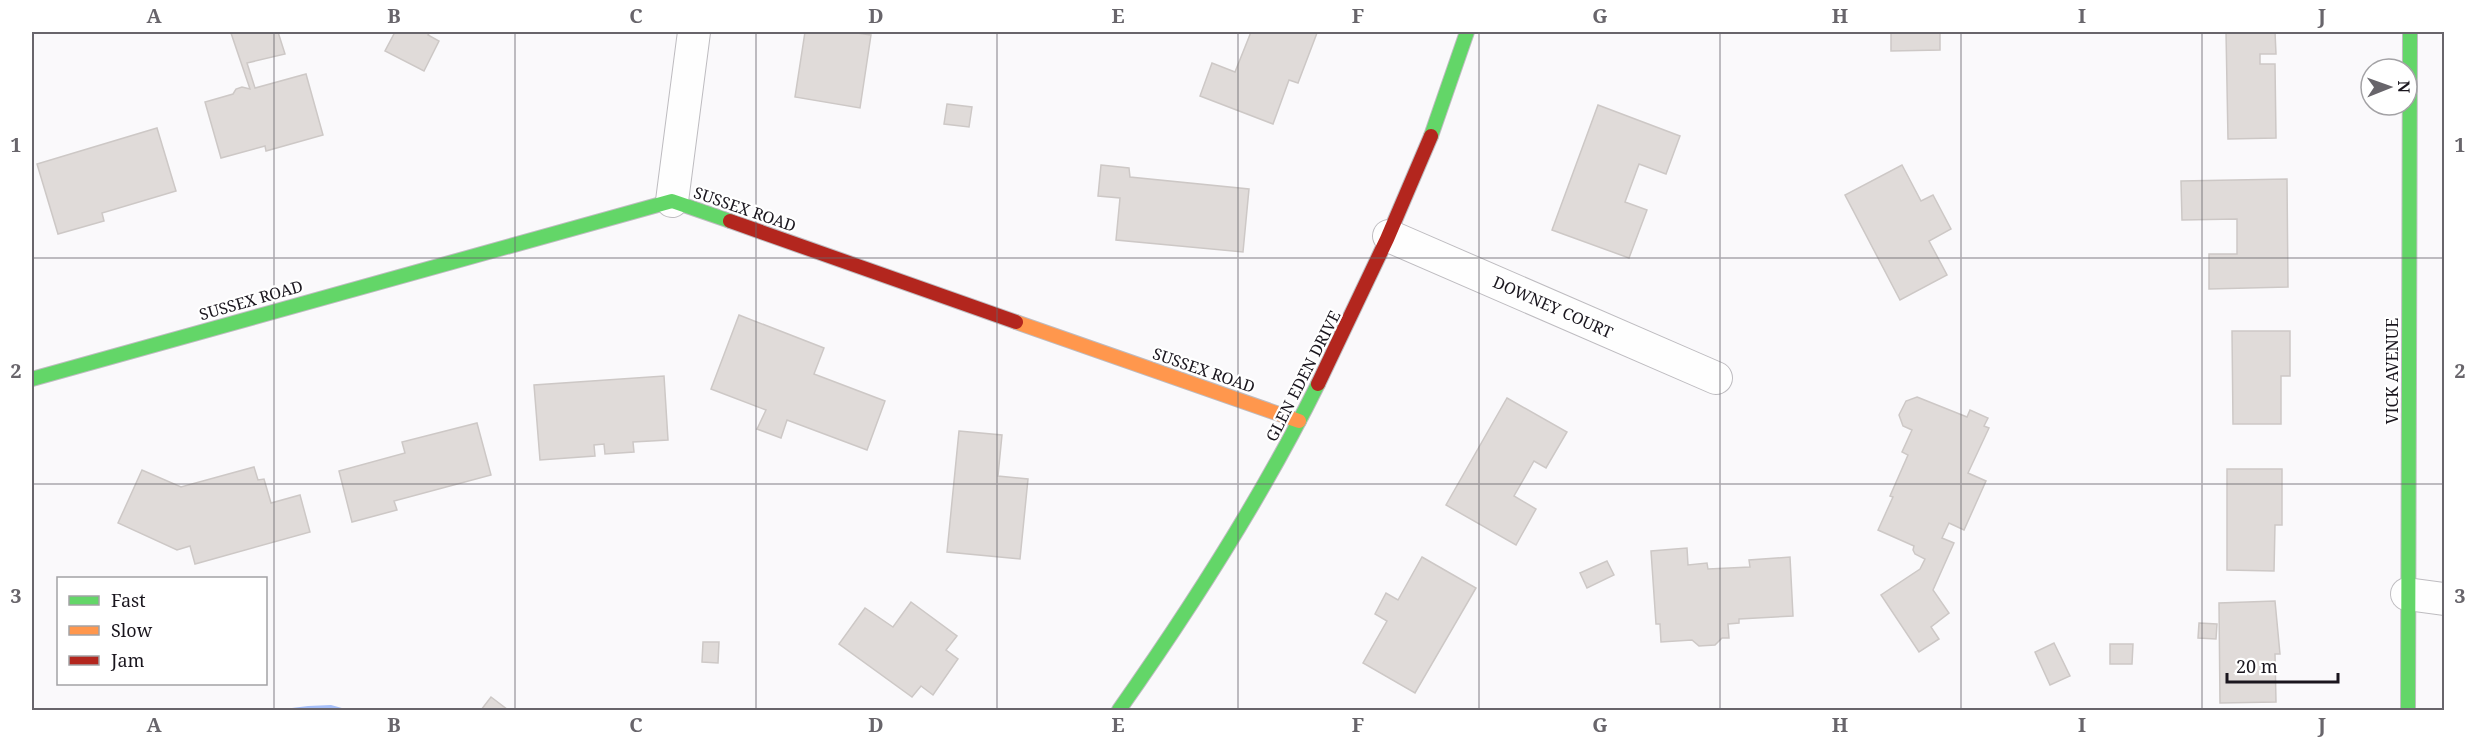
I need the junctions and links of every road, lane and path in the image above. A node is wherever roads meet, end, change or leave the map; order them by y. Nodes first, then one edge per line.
1 (694, 32) edge
2 (1467, 32) edge
3 (2410, 32) edge
4 (672, 201) junction
5 (1389, 236) junction
6 (1716, 378) dead end
7 (32, 379) edge
8 (1299, 421) junction
9 (2407, 594) junction
10 (2445, 599) edge
11 (1119, 711) edge
12 (2408, 711) edge

1 - 4 street
2 - 5 street, GLEN EDEN DRIVE
3 - 9 street, VICK AVENUE
4 - 7 street, SUSSEX ROAD
4 - 8 street, SUSSEX ROAD
5 - 6 street, DOWNEY COURT
5 - 8 street, GLEN EDEN DRIVE
8 - 11 street, GLEN EDEN DRIVE
9 - 10 street
9 - 12 street, VICK AVENUE

